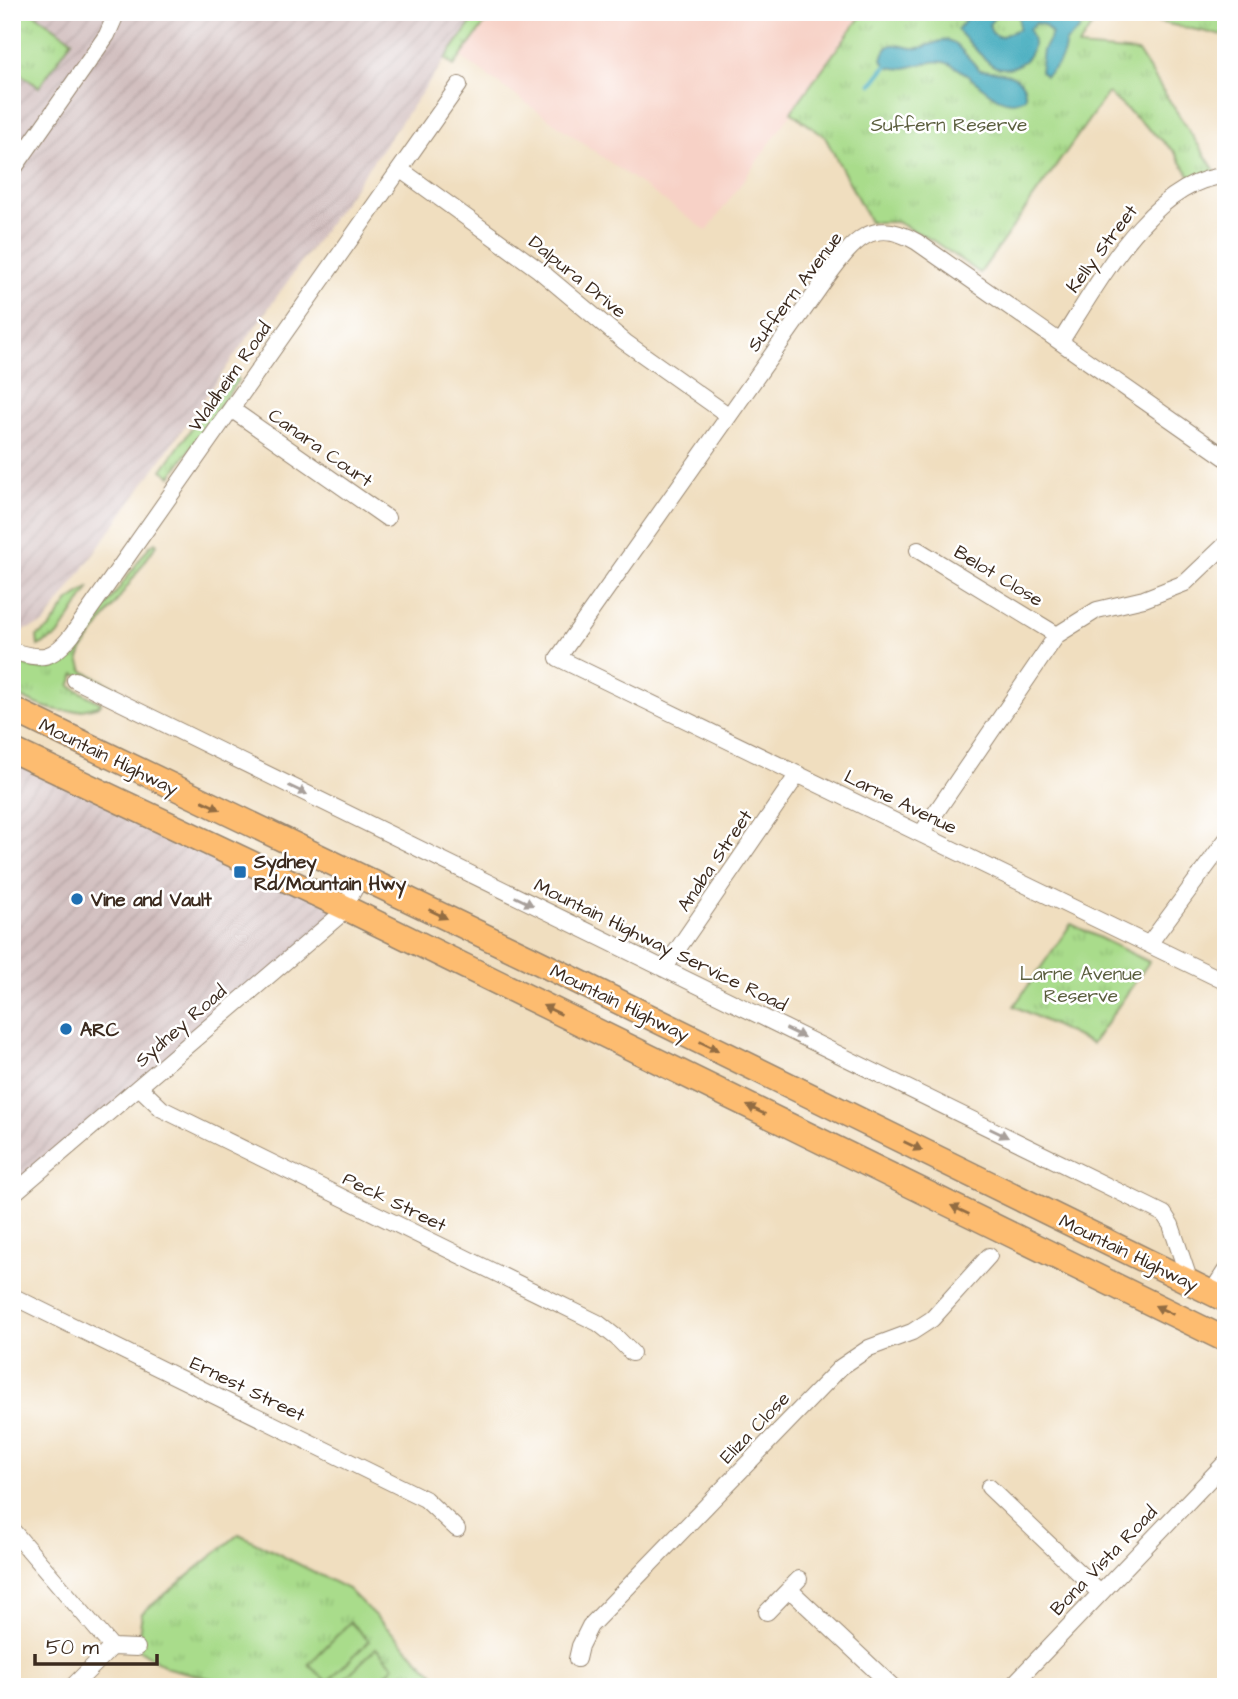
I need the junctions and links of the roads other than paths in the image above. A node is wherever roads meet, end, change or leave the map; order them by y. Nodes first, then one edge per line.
1 (117, 12) edge
2 (459, 85) dead end
3 (401, 170) junction
4 (12, 171) edge
5 (1226, 176) edge
6 (1061, 341) junction
7 (231, 409) junction
8 (728, 415) junction
9 (1226, 458) edge
10 (387, 518) dead end
11 (1226, 544) edge
12 (918, 550) dead end
13 (1057, 635) junction
14 (12, 651) edge
15 (558, 658) joint
16 (75, 680) dead end
17 (12, 709) edge
18 (12, 750) edge
19 (12, 759) edge
20 (798, 774) junction
21 (68, 775) junction
22 (921, 834) junction
23 (1226, 840) edge
24 (361, 877) junction
25 (346, 908) junction
26 (1149, 944) junction
27 (664, 970) junction
28 (1226, 982) edge
29 (139, 1087) junction
30 (12, 1195) edge
31 (989, 1256) dead end
32 (1226, 1270) edge
33 (1209, 1292) edge
34 (12, 1296) edge
35 (1226, 1340) edge
36 (632, 1353) dead end
37 (1226, 1462) edge
38 (989, 1487) dead end
39 (457, 1529) dead end
40 (12, 1530) edge
41 (1100, 1593) junction
42 (767, 1612) dead end
43 (112, 1647) junction
44 (137, 1648) dead end
45 (577, 1659) dead end
46 (72, 1687) edge
47 (892, 1687) edge
48 (1011, 1687) edge

1 - 4 street
2 - 3 street, Waldheim Road
3 - 7 street, Waldheim Road
3 - 8 street, Dalpura Drive
5 - 6 street, Kelly Street
6 - 8 street, Suffern Avenue
6 - 9 street, Suffern Avenue
7 - 10 street, Canara Court
7 - 14 street, Waldheim Road
8 - 15 street, Suffern Avenue
11 - 13 street
12 - 13 street, Belot Close
13 - 22 street
15 - 20 street, Larne Avenue
16 -> 27 street, Mountain Highway Service Road
17 -> 24 main road, Mountain Highway
18 - 21 main road, Mountain Highway
19 - 21 main road
20 - 22 street, Larne Avenue
20 - 27 street, Anaba Street
21 - 25 main road, Mountain Highway
22 - 26 street, Larne Avenue
23 - 26 street
24 - 25 street, Sydney Road
24 -> 33 main road, Mountain Highway
25 - 29 street, Sydney Road
35 -> 25 main road, Mountain Highway
26 - 28 street, Larne Avenue
27 -> 33 street, Mountain Highway Service Road
29 - 30 street, Sydney Road
29 - 36 street, Peck Street
31 - 45 street, Eliza Close
32 - 33 street
34 - 39 street, Ernest Street
37 - 41 street, Bona Vista Road
38 - 41 street
40 - 43 street
41 - 48 street, Bona Vista Road
42 - 47 street
43 - 44 street
43 - 46 street

